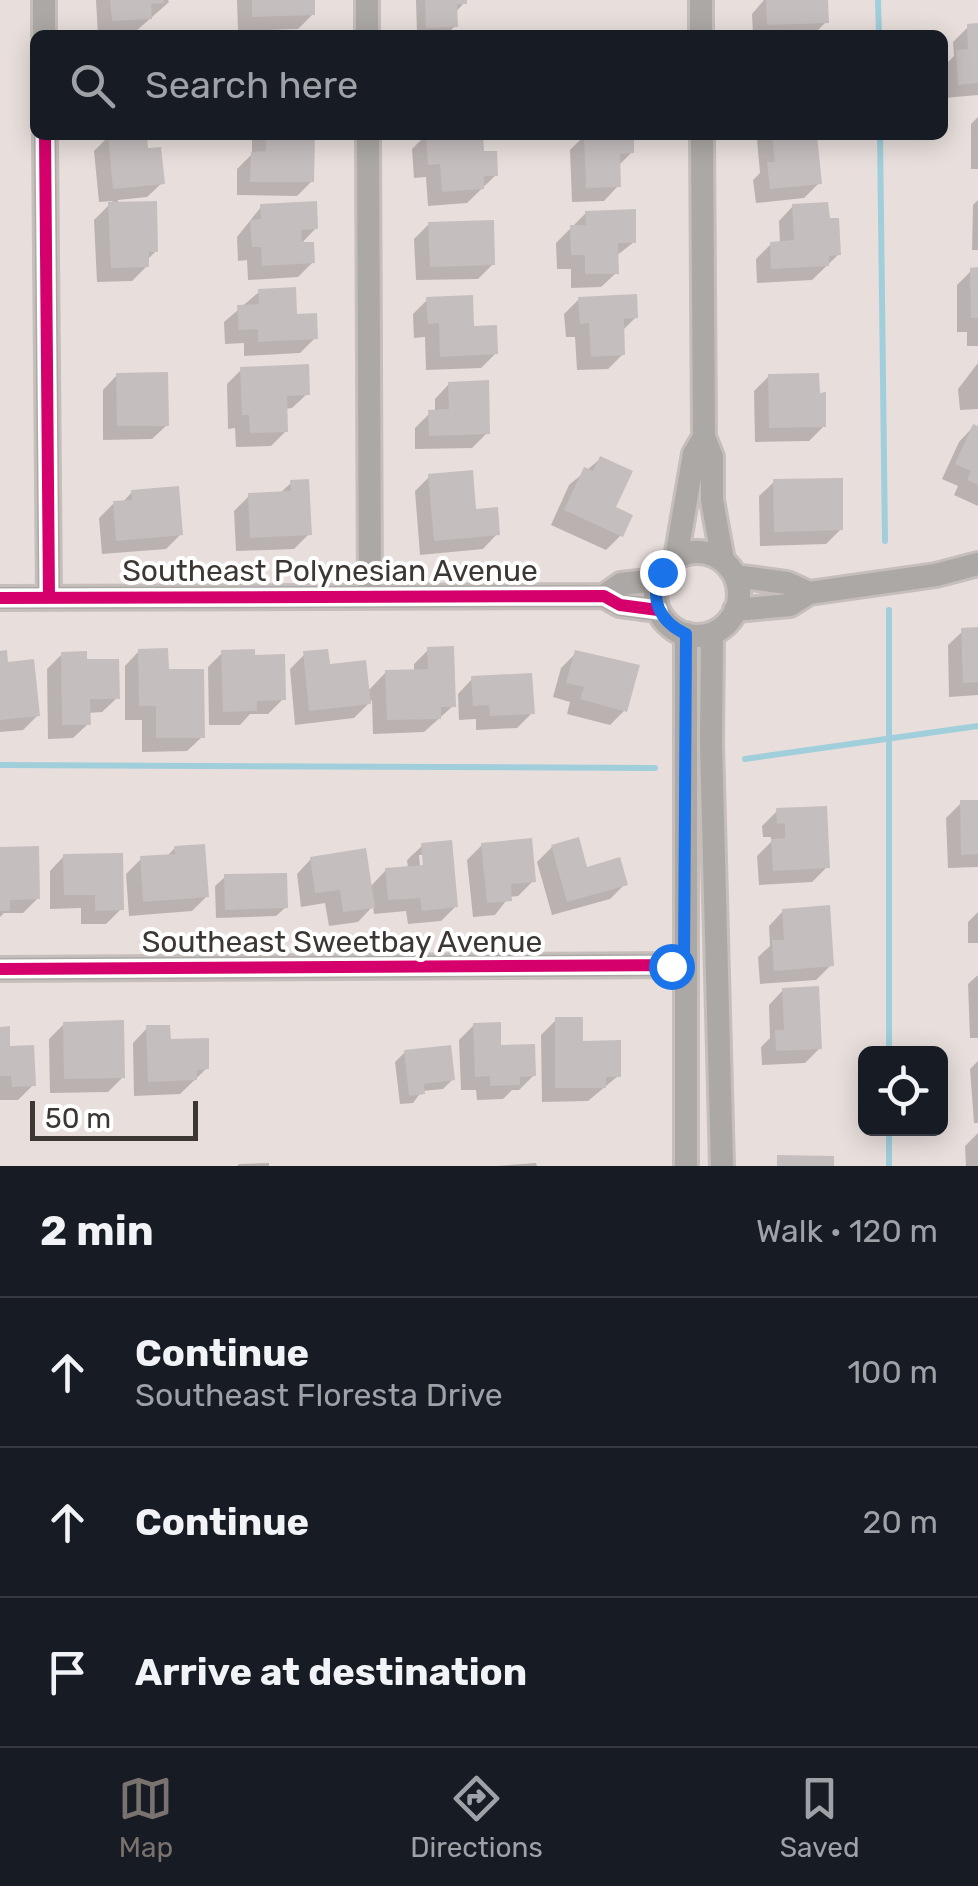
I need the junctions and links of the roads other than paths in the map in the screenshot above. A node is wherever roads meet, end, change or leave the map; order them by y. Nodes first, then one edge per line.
1 (44, 0) edge
2 (367, 0) edge
3 (701, 0) edge
4 (44, 30) edge
5 (367, 30) edge
6 (702, 30) edge
7 (45, 140) edge
8 (368, 140) edge
9 (702, 140) edge
10 (704, 437) junction
11 (676, 558) junction
12 (978, 564) edge
13 (729, 568) junction
14 (657, 580) junction
15 (809, 593) junction
16 (370, 595) junction
17 (604, 596) junction
18 (0, 598) edge
19 (49, 598) junction
20 (658, 610) junction
21 (736, 610) junction
22 (686, 634) junction
23 (712, 634) junction
24 (684, 966) junction
25 (0, 969) edge
26 (686, 1166) edge
27 (722, 1166) edge

1 - 4 street
2 - 5 street
3 - 6 street
7 - 19 street
8 - 16 street
9 - 10 street
10 - 11 street
10 - 13 street
11 - 13 street
11 - 14 street
12 - 15 street
13 - 15 street
13 - 21 street
14 - 17 street, Southeast Polynesian Avenue
14 - 20 street
15 - 21 street
16 - 17 street, Southeast Polynesian Avenue
16 - 19 street, Southeast Polynesian Avenue
17 - 20 street, Southeast Polynesian Avenue
18 - 19 street, Southeast Polynesian Avenue
20 - 22 street
21 - 23 street
22 - 23 street
22 - 24 street
23 - 27 street
24 - 25 street, Southeast Sweetbay Avenue
24 - 26 street

